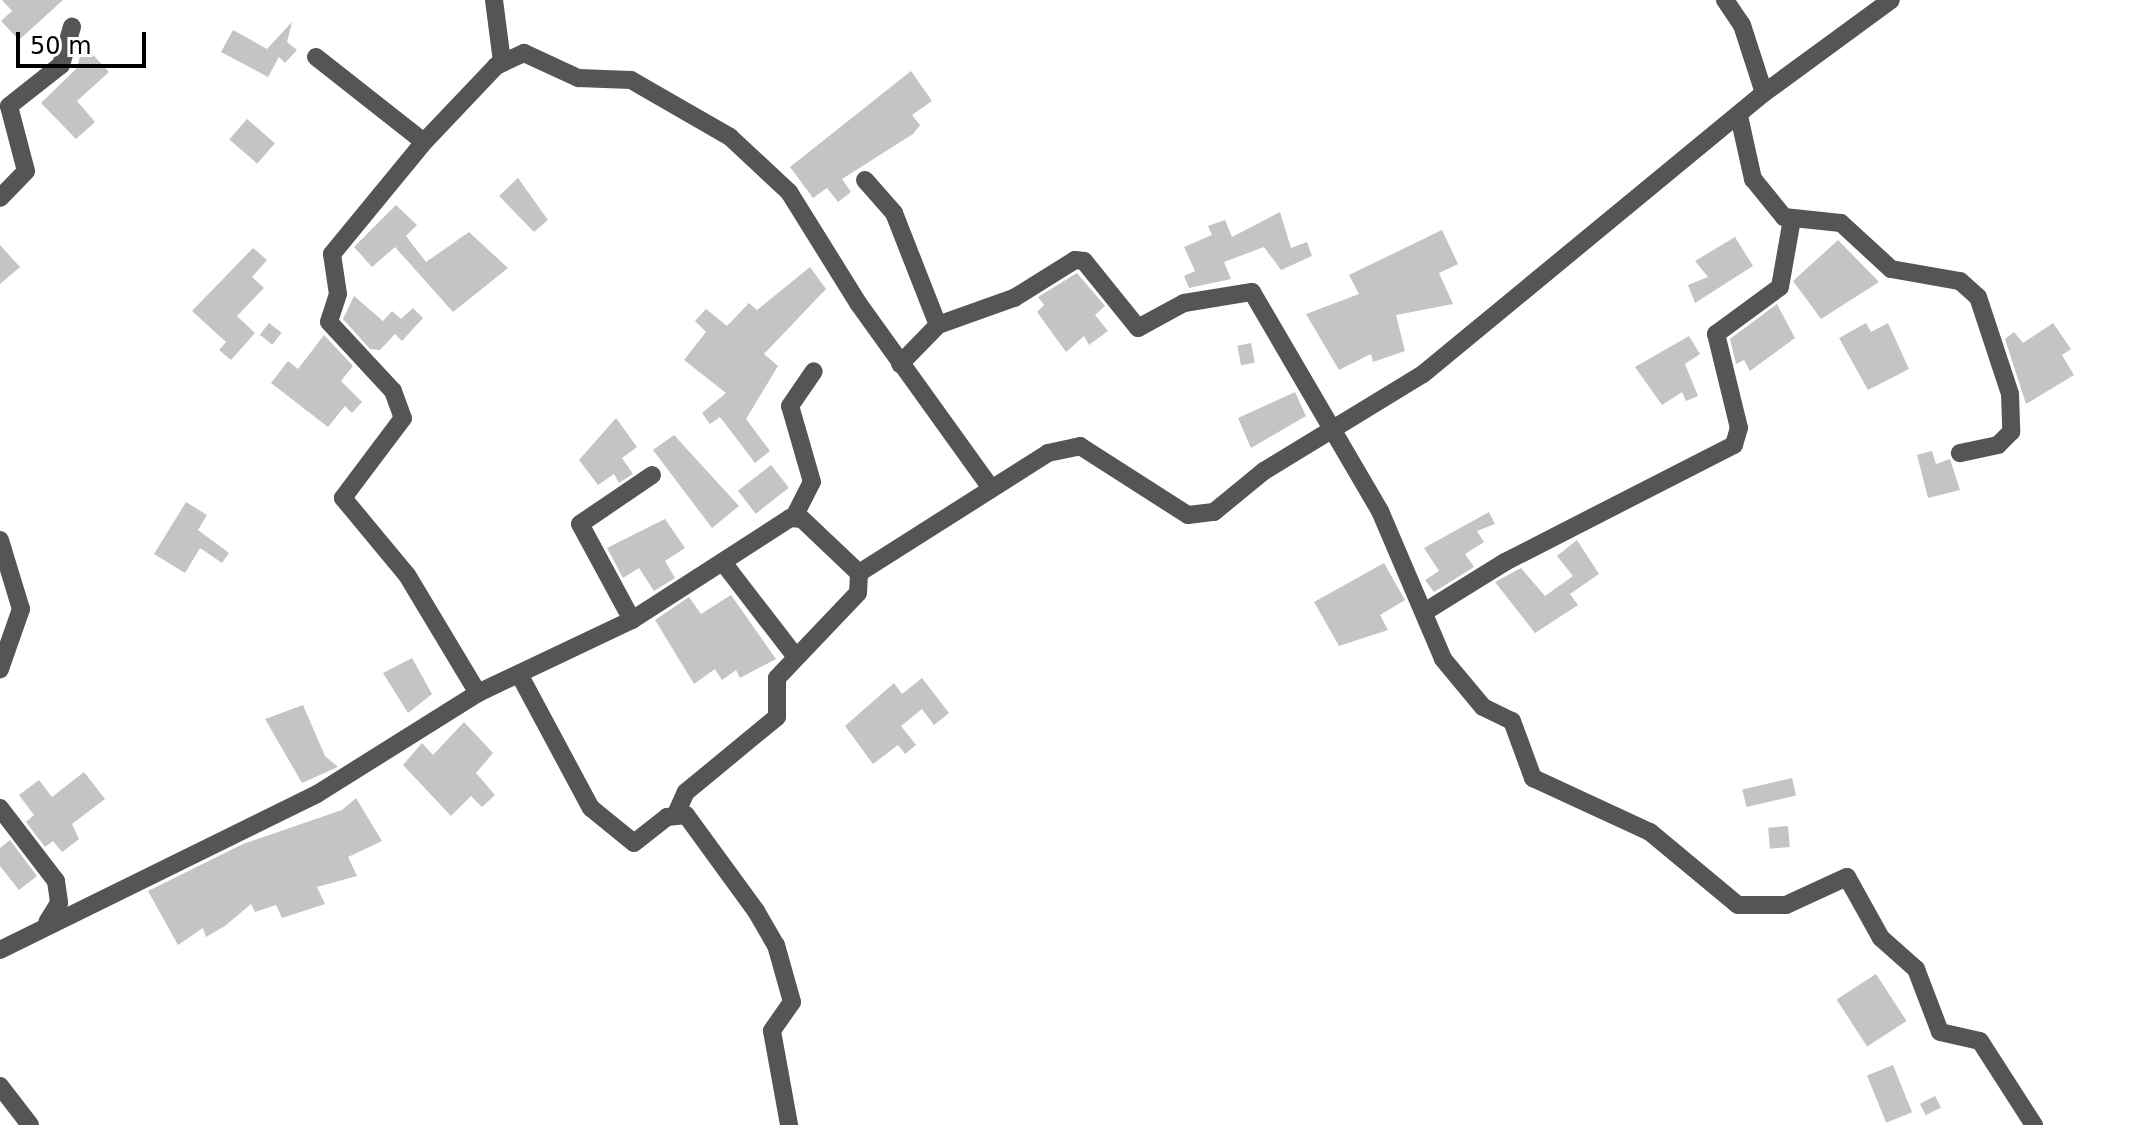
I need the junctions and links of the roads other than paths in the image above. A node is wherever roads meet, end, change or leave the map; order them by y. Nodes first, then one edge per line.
1 (494, 0) edge
2 (1725, 0) edge
3 (1891, 0) edge
4 (72, 27) dead end
5 (316, 57) dead end
6 (502, 62) junction
7 (1764, 93) junction
8 (1739, 116) junction
9 (424, 142) junction
10 (865, 180) dead end
11 (0, 198) edge
12 (1792, 219) junction
13 (938, 325) junction
14 (900, 364) junction
15 (814, 371) dead end
16 (1332, 433) junction
17 (1960, 453) dead end
18 (652, 475) dead end
19 (991, 488) junction
20 (794, 517) junction
21 (0, 540) edge
22 (725, 565) junction
23 (859, 573) junction
24 (1426, 611) junction
25 (632, 620) junction
26 (795, 656) junction
27 (0, 669) edge
28 (519, 674) junction
29 (478, 693) junction
30 (0, 808) edge
31 (676, 814) junction
32 (45, 925) junction
33 (0, 950) edge
34 (0, 1086) edge
35 (30, 1125) edge
36 (789, 1125) edge
37 (2034, 1125) edge

1 - 6 street
2 - 7 street
3 - 7 street
4 - 11 street
5 - 9 street
6 - 9 street
6 - 14 street
7 - 8 street
8 - 12 street
8 - 16 street
9 - 29 street
10 - 13 street
12 - 17 street
12 - 24 street
13 - 14 street
13 - 16 street
14 - 19 street
15 - 20 street
16 - 19 street
16 - 24 street
18 - 25 street
19 - 23 street
20 - 22 street
20 - 23 street
21 - 27 street
22 - 25 street
22 - 26 street
23 - 26 street
24 - 37 street
25 - 28 street
26 - 31 street
28 - 29 street
28 - 31 street
29 - 32 street
30 - 32 street
31 - 36 street
32 - 33 street
34 - 35 street

